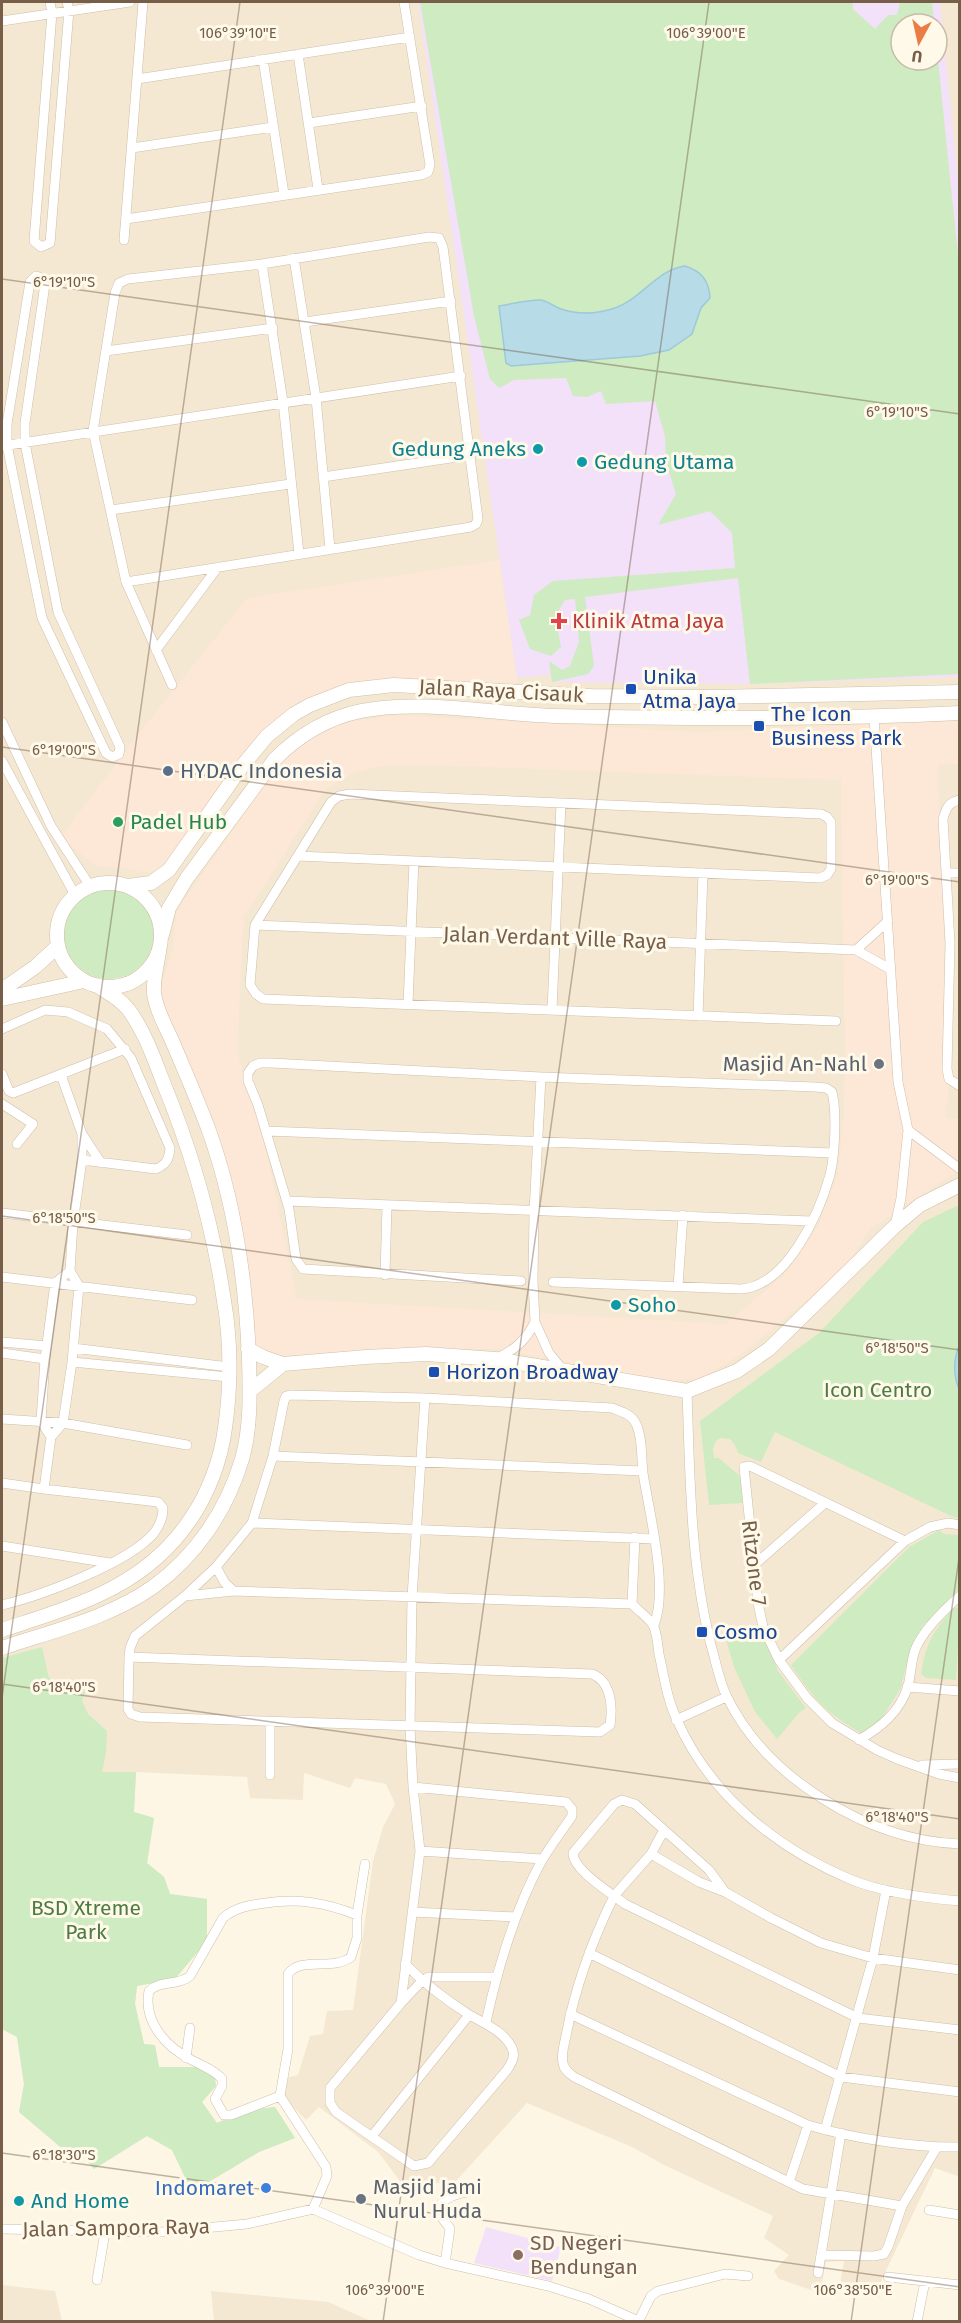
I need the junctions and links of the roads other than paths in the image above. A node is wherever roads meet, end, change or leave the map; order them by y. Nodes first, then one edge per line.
1 (50, 2) edge
2 (130, 2) edge
3 (143, 2) edge
4 (404, 2) edge
5 (68, 6) edge
6 (52, 14) junction
7 (2, 21) edge
8 (410, 37) junction
9 (298, 54) junction
10 (263, 59) junction
11 (137, 79) junction
12 (422, 106) junction
13 (309, 123) junction
14 (273, 127) junction
15 (132, 148) junction
16 (318, 189) junction
17 (284, 194) junction
18 (126, 219) junction
19 (124, 240) dead end
20 (294, 258) junction
21 (261, 264) junction
22 (451, 301) junction
23 (305, 322) junction
24 (273, 328) junction
25 (106, 351) junction
26 (461, 376) junction
27 (316, 398) junction
28 (283, 402) junction
29 (93, 431) junction
30 (25, 443) junction
31 (4, 446) edge
32 (471, 455) junction
33 (323, 477) junction
34 (290, 484) junction
35 (111, 510) junction
36 (330, 549) junction
37 (298, 554) junction
38 (218, 567) junction
39 (126, 582) junction
40 (58, 612) junction
41 (42, 618) junction
42 (156, 650) junction
43 (172, 685) dead end
44 (960, 692) edge
45 (960, 713) edge
46 (874, 717) junction
47 (2, 722) edge
48 (2, 761) edge
49 (960, 800) edge
50 (561, 803) junction
51 (298, 856) junction
52 (414, 861) junction
53 (559, 867) junction
54 (703, 873) junction
55 (946, 873) junction
56 (960, 873) edge
57 (90, 886) junction
58 (128, 886) junction
59 (75, 895) junction
60 (888, 921) junction
61 (255, 925) junction
62 (410, 932) junction
63 (162, 935) junction
64 (555, 938) junction
65 (955, 943) edge
66 (700, 944) junction
67 (58, 946) junction
68 (856, 950) junction
69 (159, 952) junction
70 (890, 969) junction
71 (84, 981) junction
72 (99, 987) junction
73 (2, 990) edge
74 (2, 999) edge
75 (408, 1005) junction
76 (552, 1010) junction
77 (948, 1013) junction
78 (960, 1013) edge
79 (698, 1016) junction
80 (836, 1021) dead end
81 (2, 1029) edge
82 (125, 1049) junction
83 (2, 1074) edge
84 (61, 1075) junction
85 (541, 1077) junction
86 (960, 1086) edge
87 (2, 1104) edge
88 (908, 1130) junction
89 (266, 1131) junction
90 (82, 1134) junction
91 (538, 1142) junction
92 (17, 1144) dead end
93 (833, 1153) junction
94 (82, 1160) junction
95 (101, 1162) junction
96 (960, 1169) edge
97 (960, 1185) edge
98 (287, 1201) junction
99 (387, 1206) junction
100 (534, 1212) junction
101 (2, 1213) edge
102 (683, 1215) junction
103 (812, 1221) junction
104 (73, 1223) junction
105 (895, 1226) junction
106 (187, 1235) dead end
107 (70, 1271) junction
108 (385, 1275) junction
109 (2, 1277) edge
110 (521, 1281) dead end
111 (553, 1282) dead end
112 (55, 1283) junction
113 (79, 1286) junction
114 (678, 1286) junction
115 (245, 1297) junction
116 (192, 1300) dead end
117 (225, 1301) junction
118 (535, 1322) junction
119 (2, 1342) edge
120 (47, 1346) junction
121 (73, 1348) junction
122 (248, 1349) junction
123 (2, 1353) edge
124 (45, 1359) junction
125 (495, 1359) junction
126 (72, 1362) junction
127 (198, 1364) junction
128 (283, 1364) junction
129 (563, 1371) junction
130 (229, 1372) junction
131 (197, 1375) junction
132 (250, 1390) junction
133 (687, 1391) junction
134 (425, 1398) junction
135 (2, 1419) edge
136 (41, 1421) junction
137 (63, 1423) junction
138 (51, 1437) junction
139 (187, 1445) dead end
140 (273, 1456) junction
141 (420, 1462) junction
142 (643, 1471) junction
143 (2, 1483) edge
144 (44, 1489) junction
145 (203, 1497) junction
146 (825, 1503) junction
147 (224, 1505) junction
148 (252, 1523) junction
149 (960, 1525) edge
150 (418, 1529) junction
151 (635, 1537) junction
152 (655, 1539) junction
153 (904, 1541) junction
154 (2, 1546) edge
155 (110, 1563) junction
156 (753, 1566) junction
157 (216, 1567) junction
158 (234, 1591) junction
159 (185, 1596) junction
160 (960, 1596) edge
161 (412, 1597) junction
162 (632, 1604) junction
163 (2, 1605) edge
164 (949, 1606) junction
165 (960, 1606) edge
166 (654, 1625) junction
167 (2, 1630) edge
168 (2, 1648) edge
169 (129, 1658) junction
170 (779, 1660) junction
171 (411, 1669) junction
172 (908, 1687) junction
173 (960, 1691) edge
174 (726, 1697) junction
175 (676, 1720) junction
176 (270, 1723) junction
177 (410, 1726) junction
178 (859, 1740) junction
179 (960, 1764) edge
180 (917, 1765) junction
181 (270, 1775) dead end
182 (960, 1778) edge
183 (413, 1787) junction
184 (664, 1830) junction
185 (960, 1845) edge
186 (420, 1851) junction
187 (651, 1854) junction
188 (542, 1859) junction
189 (365, 1864) dead end
190 (886, 1890) junction
191 (725, 1892) junction
192 (614, 1896) junction
193 (960, 1901) edge
194 (411, 1912) junction
195 (357, 1915) junction
196 (516, 1917) junction
197 (589, 1953) junction
198 (873, 1958) junction
199 (405, 1964) junction
200 (960, 1970) edge
201 (496, 1977) junction
202 (422, 1981) junction
203 (401, 2003) junction
204 (570, 2014) junction
205 (469, 2015) junction
206 (858, 2018) junction
207 (486, 2022) junction
208 (190, 2028) dead end
209 (960, 2030) edge
210 (186, 2058) junction
211 (841, 2077) junction
212 (960, 2092) edge
213 (280, 2096) junction
214 (808, 2125) junction
215 (825, 2130) junction
216 (841, 2133) junction
217 (372, 2136) junction
218 (937, 2147) junction
219 (959, 2147) edge
220 (789, 2182) junction
221 (472, 2191) dead end
222 (831, 2195) junction
223 (902, 2206) junction
224 (314, 2209) junction
225 (929, 2210) dead end
226 (960, 2215) edge
227 (2, 2229) edge
228 (105, 2232) junction
229 (821, 2255) junction
230 (445, 2263) junction
231 (818, 2273) dead end
232 (748, 2276) dead end
233 (888, 2277) dead end
234 (97, 2280) dead end
235 (925, 2281) junction
236 (960, 2285) edge
237 (640, 2321) edge
238 (917, 2322) edge

1 - 6 street
2 - 5 street
3 - 11 street
4 - 8 street
5 - 6 street
5 - 6 street
6 - 7 street
8 - 9 street
8 - 12 street
9 - 10 street
9 - 13 street
10 - 11 street
10 - 14 street
11 - 15 street
12 - 13 street
12 - 16 street
13 - 16 street
14 - 15 street
14 - 17 street
15 - 18 street
16 - 17 street
17 - 18 street
18 - 19 street
20 - 21 street
20 - 22 street
20 - 23 street
21 - 24 street
21 - 25 street
22 - 23 street
22 - 26 street
23 - 27 street
24 - 25 street
24 - 28 street
25 - 29 street
26 - 27 street
26 - 32 street
27 - 28 street
27 - 33 street
28 - 29 street
28 - 34 street
29 - 30 street
29 - 35 street
30 - 31 street
30 - 31 street
30 - 40 street
31 - 41 street
32 - 33 street
32 - 36 street
33 - 36 street
34 - 35 street
34 - 37 street
35 - 39 street
36 - 37 street
37 - 38 street
38 - 39 street
38 - 42 street
39 - 42 street
40 - 41 street
40 - 41 street
42 - 43 street
44 - 58 main road, Jalan Raya Cisauk
45 - 46 main road, Jalan Raya Cisauk
46 - 60 street
46 - 63 main road, Jalan Raya Cisauk
47 - 57 street
48 - 59 street
49 - 55 street
50 - 51 street
50 - 53 street
50 - 54 street
51 - 52 street
51 - 61 street
52 - 53 street
52 - 62 street
53 - 54 street
53 - 64 street
54 - 66 street
55 - 56 street
55 - 65 street
57 - 58 main road
57 - 59 main road
58 - 63 main road
59 - 67 main road
60 - 68 street
60 - 70 street
61 - 62 street, Jalan Verdant Ville Raya
61 - 75 street
62 - 64 street, Jalan Verdant Ville Raya
62 - 75 street
63 - 69 main road
64 - 66 street, Jalan Verdant Ville Raya
64 - 76 street
65 - 77 street
66 - 68 street, Jalan Verdant Ville Raya
66 - 79 street
67 - 71 main road
67 - 73 main road
68 - 70 street, Jalan Verdant Ville Raya
69 - 72 main road
69 - 115 main road
70 - 88 street
71 - 72 main road
71 - 74 main road
72 - 117 main road
75 - 76 street
76 - 79 street
77 - 78 street
77 - 86 street
79 - 80 street
81 - 82 street
82 - 84 street
82 - 95 street
83 - 84 street
84 - 90 street
85 - 89 street
85 - 91 street
85 - 93 street
87 - 92 street
88 - 96 street
88 - 105 street
89 - 91 street
89 - 98 street
90 - 94 street
90 - 95 street
91 - 93 street
91 - 100 street
93 - 103 street
94 - 95 street
94 - 104 street
97 - 105 main road
98 - 99 street
98 - 108 street
99 - 100 street
99 - 108 street
100 - 102 street
100 - 118 street
101 - 104 street
102 - 103 street
102 - 114 street
103 - 114 street
104 - 106 street
104 - 107 street
105 - 133 main road
107 - 112 street
107 - 113 street
108 - 110 street
109 - 112 street
111 - 114 street
112 - 113 street
112 - 120 street
113 - 116 street
113 - 121 street
115 - 117 main road
115 - 122 main road
117 - 130 main road
118 - 125 street
118 - 129 street
119 - 120 street
120 - 124 street
121 - 126 street
121 - 127 street
122 - 128 main road
122 - 132 main road
123 - 124 street
124 - 136 street
125 - 128 main road
125 - 129 main road
126 - 131 street
126 - 137 street
127 - 130 street
127 - 131 street
128 - 132 main road
129 - 133 main road
130 - 131 street
130 - 145 main road
132 - 147 main road
133 - 174 street
134 - 140 street
134 - 141 street
134 - 142 street
135 - 136 street
136 - 137 street
136 - 138 street
137 - 138 street
137 - 139 street
138 - 144 street
140 - 141 street
140 - 148 street
141 - 142 street
141 - 150 street
142 - 152 street
143 - 144 street
144 - 155 street
145 - 147 main road
145 - 167 main road
146 - 153 street
146 - 156 street
146 - 156 street, Ritzone 7
147 - 168 main road
148 - 150 street
148 - 157 street
149 - 153 street
150 - 151 street
150 - 161 street
151 - 152 street
151 - 162 street
152 - 166 street
153 - 170 street
154 - 155 street
155 - 163 street
156 - 170 street, Ritzone 7
157 - 158 street
157 - 159 street
158 - 159 street
158 - 161 street
159 - 169 street
160 - 164 street
161 - 162 street
161 - 171 street
162 - 166 street
164 - 165 street
164 - 172 street
166 - 175 street
169 - 171 street
169 - 176 street
170 - 178 street, Ritzone 7
171 - 177 street
171 - 177 street
172 - 173 street
172 - 178 street
174 - 175 street
174 - 185 street
175 - 190 street
176 - 177 street
176 - 181 street
177 - 183 street
178 - 180 street, Ritzone 7
179 - 180 street
180 - 182 street, Ritzone 7
183 - 186 street
183 - 188 street
184 - 187 street
184 - 191 street
184 - 192 street
186 - 188 street
186 - 194 street
187 - 191 street
187 - 192 street
188 - 196 street
189 - 195 street
190 - 193 street
190 - 198 street
191 - 198 street
192 - 197 street
192 - 206 street
194 - 196 street
194 - 199 street
195 - 210 street
195 - 213 street
196 - 201 street
197 - 204 street
197 - 211 street
198 - 200 street
198 - 206 street
199 - 202 street
199 - 203 street
201 - 202 street
201 - 207 street
202 - 203 street
202 - 205 street
203 - 217 street
204 - 214 street
204 - 220 street
205 - 207 street
205 - 217 street
206 - 209 street
206 - 211 street
207 - 217 street
208 - 210 street
210 - 213 street
211 - 212 street
211 - 215 street
213 - 224 street
214 - 215 street
214 - 220 street
215 - 216 street
216 - 218 street
216 - 222 street
218 - 219 street
218 - 223 street
220 - 222 street
221 - 230 street
222 - 223 street
222 - 229 street
223 - 229 street
224 - 228 street, Jalan Sampora Raya
224 - 230 street
225 - 226 street
227 - 228 street, Jalan Sampora Raya
228 - 234 street
229 - 231 street
230 - 237 street
232 - 237 street
233 - 235 street
235 - 236 street
235 - 238 street

